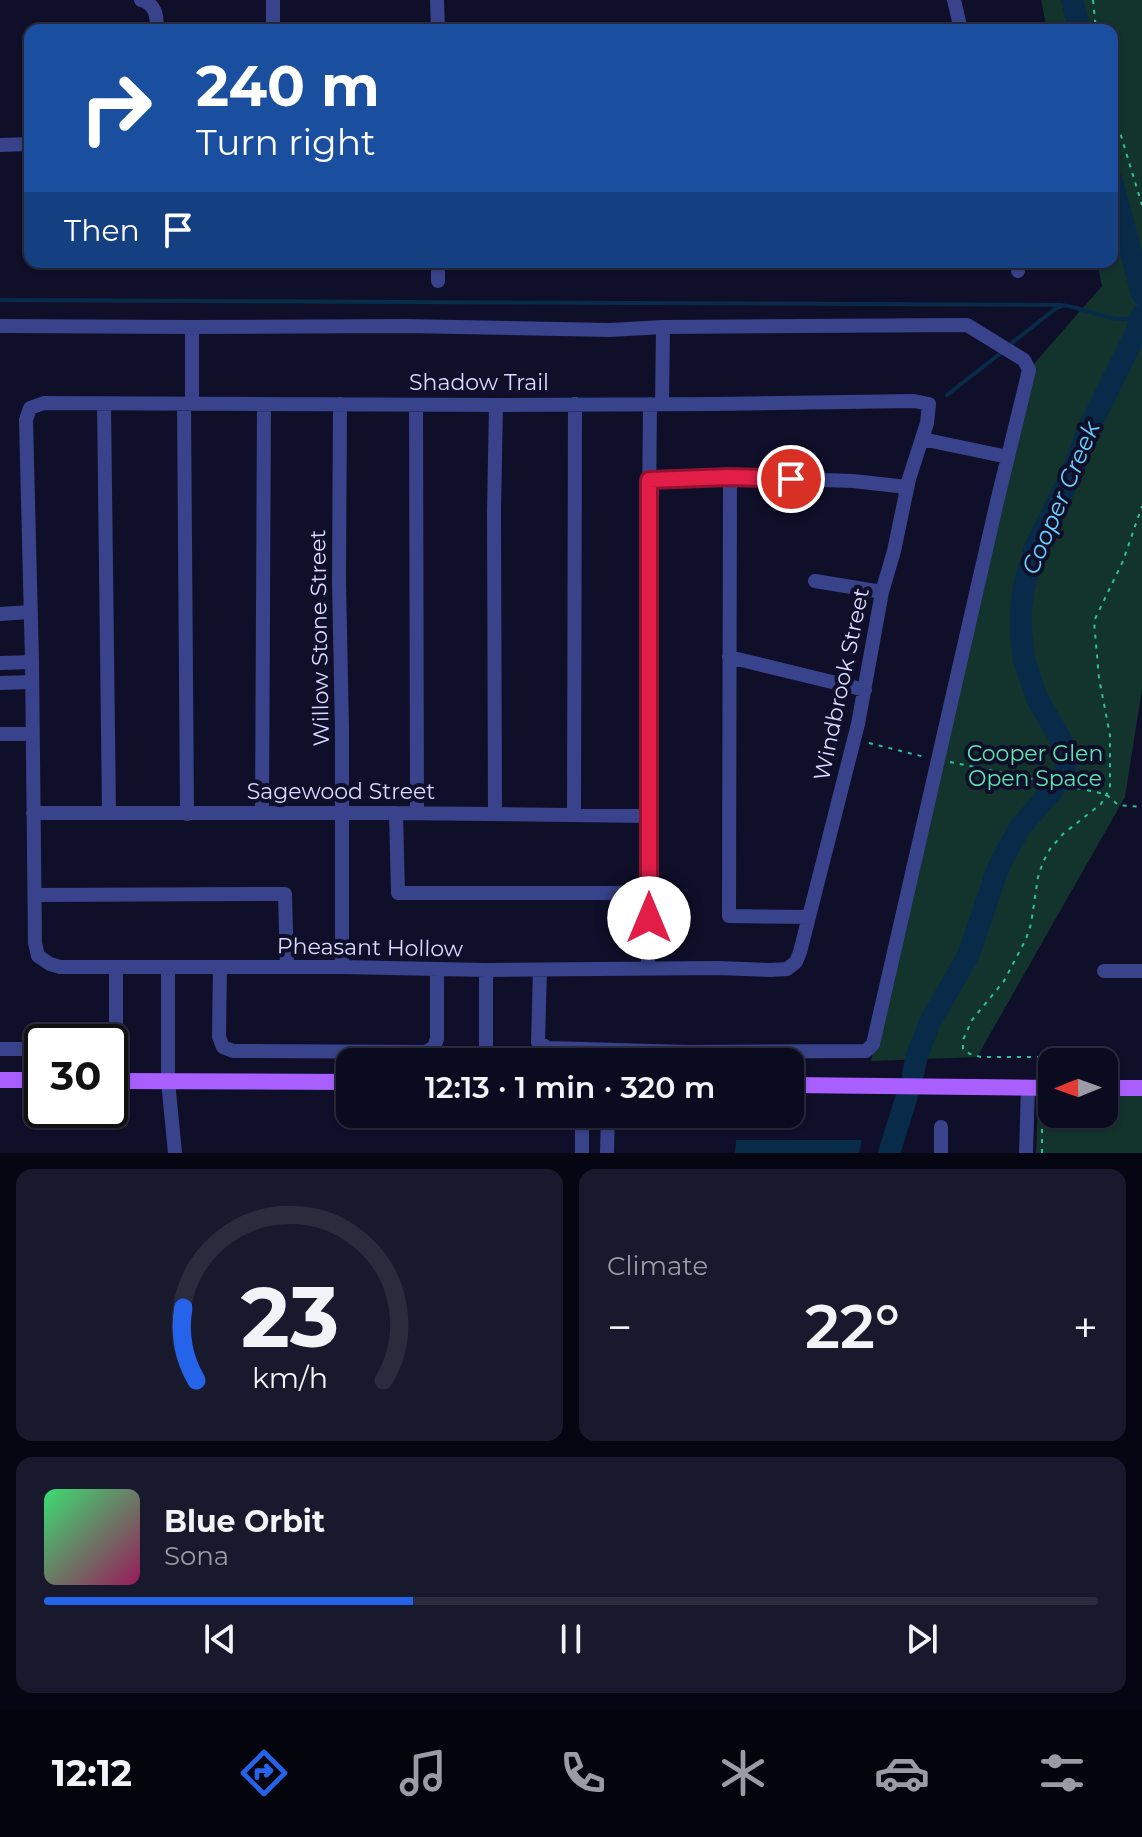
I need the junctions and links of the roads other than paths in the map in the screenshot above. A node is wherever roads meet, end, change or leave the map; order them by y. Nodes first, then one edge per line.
1 (141, 0) edge
2 (273, 0) edge
3 (437, 0) edge
4 (954, 0) edge
5 (157, 24) edge
6 (273, 24) edge
7 (438, 24) edge
8 (960, 24) edge
9 (24, 144) edge
10 (0, 145) edge
11 (438, 268) edge
12 (438, 281) dead end
13 (0, 326) edge
14 (192, 327) junction
15 (663, 327) junction
16 (104, 404) junction
17 (188, 404) junction
18 (264, 404) junction
19 (340, 404) junction
20 (575, 404) junction
21 (656, 404) junction
22 (929, 404) joint
23 (416, 405) junction
24 (496, 405) junction
25 (922, 439) junction
26 (1008, 457) junction
27 (730, 477) junction
28 (649, 480) junction
29 (907, 487) junction
30 (815, 581) dead end
31 (882, 592) junction
32 (30, 612) junction
33 (0, 614) edge
34 (729, 657) junction
35 (32, 662) junction
36 (0, 663) edge
37 (31, 682) junction
38 (0, 683) edge
39 (865, 690) junction
40 (0, 734) edge
41 (32, 734) junction
42 (33, 813) junction
43 (109, 813) junction
44 (262, 813) junction
45 (342, 813) junction
46 (396, 813) junction
47 (417, 813) junction
48 (495, 813) junction
49 (187, 814) junction
50 (574, 815) junction
51 (650, 816) junction
52 (649, 893) junction
53 (35, 895) junction
54 (809, 917) junction
55 (116, 967) junction
56 (168, 967) junction
57 (220, 967) junction
58 (287, 967) junction
59 (342, 967) junction
60 (437, 969) junction
61 (648, 969) junction
62 (787, 969) joint
63 (486, 970) junction
64 (540, 970) junction
65 (1104, 971) dead end
66 (1142, 971) edge
67 (116, 1024) edge
68 (486, 1048) edge
69 (0, 1049) edge
70 (24, 1049) edge
71 (0, 1080) edge
72 (24, 1080) edge
73 (128, 1081) edge
74 (168, 1081) junction
75 (336, 1082) edge
76 (804, 1085) edge
77 (1028, 1087) junction
78 (1038, 1087) edge
79 (1118, 1088) edge
80 (1142, 1088) edge
81 (941, 1127) dead end
82 (582, 1128) edge
83 (608, 1128) edge
84 (175, 1153) edge
85 (582, 1153) edge
86 (607, 1153) edge
87 (941, 1153) edge
88 (1026, 1153) edge

1 - 5 street
2 - 6 street
3 - 7 street
4 - 8 street
9 - 10 street
11 - 12 street
13 - 14 street
14 - 15 street
14 - 17 street
15 - 21 street
15 - 26 street
16 - 17 street, Shadow Trail
16 - 32 street, Shadow Trail
16 - 43 street
17 - 18 street, Shadow Trail
17 - 49 street
18 - 19 street, Shadow Trail
18 - 44 street
19 - 23 street, Shadow Trail
19 - 45 street, Willow Stone Street
20 - 21 street, Shadow Trail
20 - 24 street, Shadow Trail
20 - 50 street
21 - 22 street, Shadow Trail
21 - 28 street
22 - 25 street, Windbrook Street
23 - 24 street, Shadow Trail
23 - 47 street
24 - 48 street
25 - 26 street
25 - 29 street, Windbrook Street
26 - 64 street
27 - 28 street
27 - 29 street
27 - 34 street
28 - 51 street
29 - 31 street, Windbrook Street
30 - 31 street
31 - 39 street, Windbrook Street
32 - 33 street
32 - 35 street
34 - 39 street
34 - 54 street
35 - 36 street
35 - 37 street
37 - 38 street
37 - 41 street
39 - 54 street, Windbrook Street
40 - 41 street
41 - 42 street
42 - 43 street, Sagewood Street
42 - 53 street
43 - 49 street, Sagewood Street
44 - 45 street, Sagewood Street
44 - 49 street, Sagewood Street
45 - 46 street, Sagewood Street
45 - 59 street, Willow Stone Street
46 - 47 street, Sagewood Street
46 - 52 street
47 - 48 street, Sagewood Street
48 - 50 street, Sagewood Street
50 - 51 street, Sagewood Street
51 - 52 street
52 - 61 street
53 - 55 street, Pheasant Hollow
53 - 58 street
54 - 62 street, Windbrook Street
55 - 56 street, Pheasant Hollow
55 - 67 street
56 - 57 street, Pheasant Hollow
56 - 74 street
57 - 58 street, Pheasant Hollow
57 - 60 street
58 - 59 street, Pheasant Hollow
59 - 60 street, Pheasant Hollow
60 - 63 street, Pheasant Hollow
61 - 62 street, Pheasant Hollow
61 - 64 street, Pheasant Hollow
63 - 64 street, Pheasant Hollow
63 - 68 street
65 - 66 street
69 - 70 street
71 - 72 main road
73 - 74 main road
74 - 75 main road
74 - 84 street
76 - 77 main road
77 - 78 main road
77 - 88 street
79 - 80 main road
81 - 87 street
82 - 85 street
83 - 86 street

